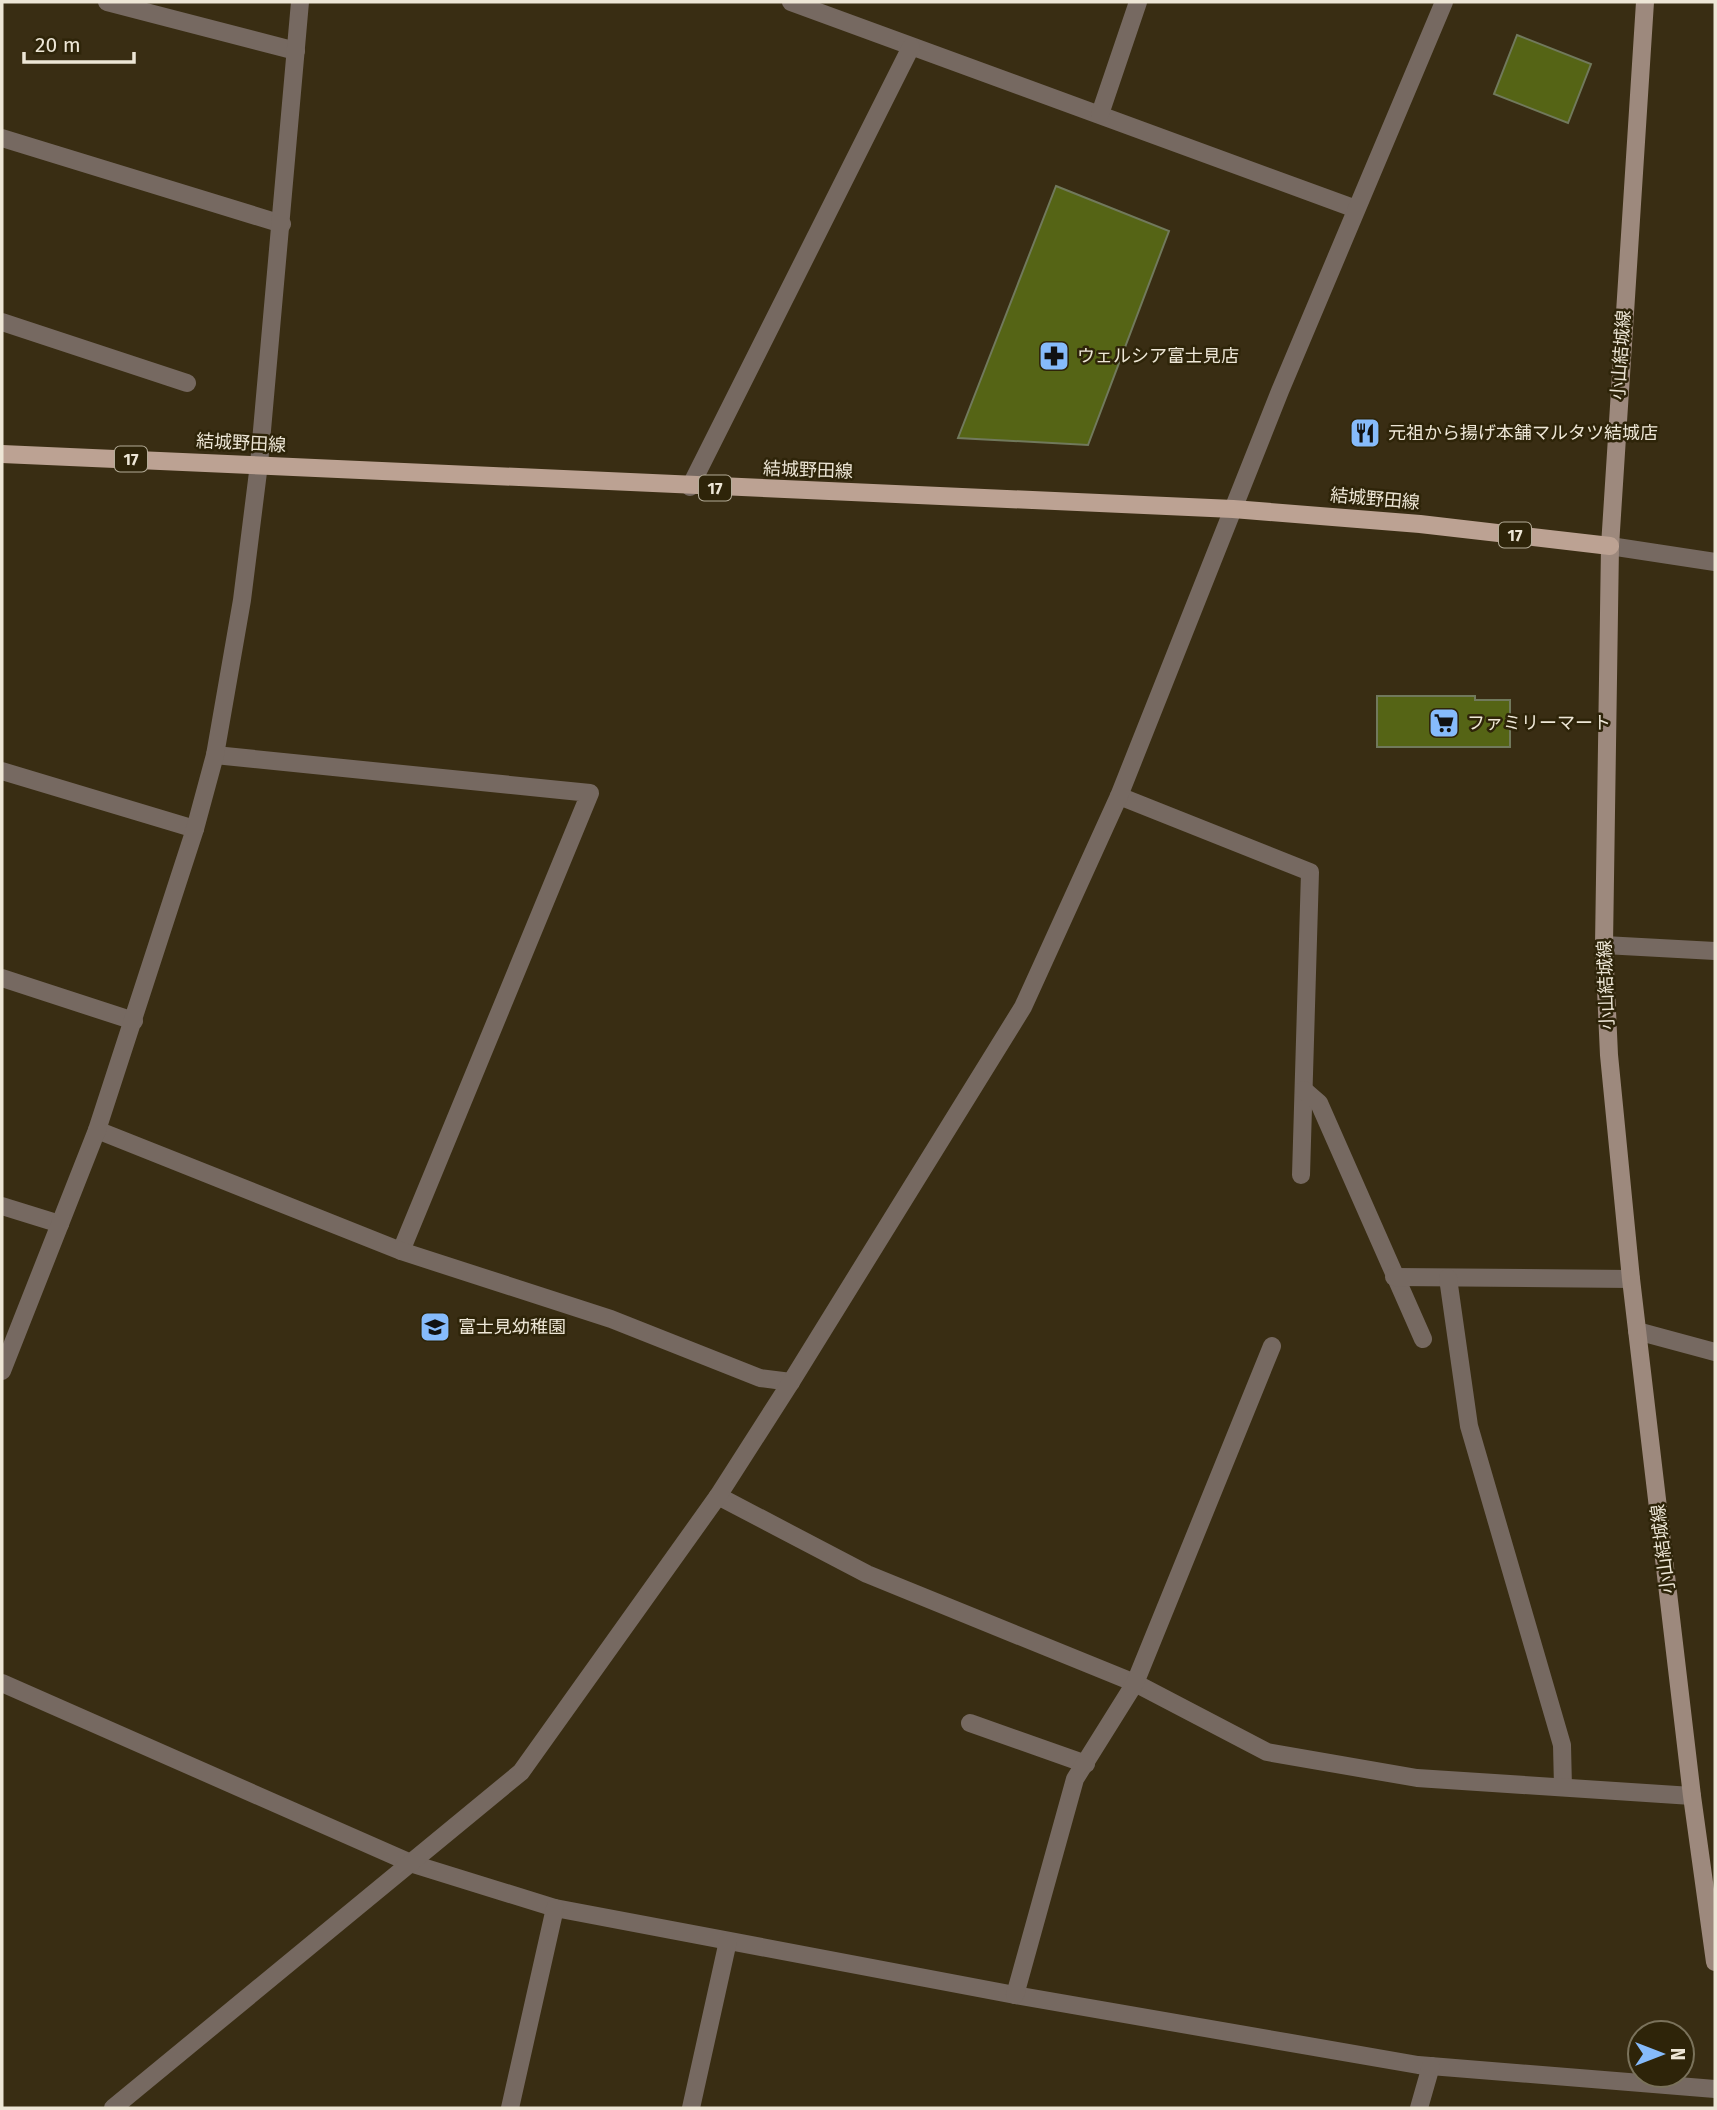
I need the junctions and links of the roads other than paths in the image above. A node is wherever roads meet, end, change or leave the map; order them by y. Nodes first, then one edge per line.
1 (107, 2) edge
2 (300, 2) edge
3 (790, 2) edge
4 (1138, 2) edge
5 (1444, 2) edge
6 (1645, 2) edge
7 (911, 47) junction
8 (296, 51) junction
9 (1100, 114) junction
10 (2, 138) edge
11 (1356, 209) junction
12 (282, 223) junction
13 (2, 322) edge
14 (187, 383) dead end
15 (2, 454) edge
16 (260, 464) junction
17 (690, 487) junction
18 (1233, 509) junction
19 (1611, 546) junction
20 (1715, 562) edge
21 (215, 755) junction
22 (2, 771) edge
23 (1119, 796) junction
24 (195, 829) junction
25 (1604, 945) junction
26 (1715, 951) edge
27 (2, 978) edge
28 (134, 1021) junction
29 (1304, 1090) junction
30 (97, 1130) junction
31 (1301, 1175) dead end
32 (2, 1206) edge
33 (60, 1224) junction
34 (401, 1251) junction
35 (1394, 1277) junction
36 (1448, 1278) junction
37 (1631, 1279) junction
38 (1637, 1331) junction
39 (1423, 1339) dead end
40 (1272, 1346) dead end
41 (1715, 1352) edge
42 (2, 1371) edge
43 (790, 1382) junction
44 (718, 1496) junction
45 (2, 1683) edge
46 (1136, 1683) junction
47 (970, 1723) dead end
48 (1086, 1764) junction
49 (1563, 1787) junction
50 (1692, 1796) junction
51 (413, 1864) junction
52 (555, 1908) junction
53 (728, 1941) junction
54 (1715, 1955) edge
55 (1015, 1995) junction
56 (1431, 2066) junction
57 (1715, 2089) edge
58 (113, 2108) edge
59 (510, 2108) edge
60 (691, 2108) edge
61 (1419, 2108) edge

1 - 8 street
2 - 8 street
3 - 7 street
4 - 9 street
5 - 11 street
6 - 19 main road, 小山結城線
7 - 9 street
7 - 17 street
8 - 12 street
9 - 11 street
10 - 12 street
11 - 18 street
12 - 16 street
13 - 14 street
15 - 16 main road, 結城野田線 / 17
16 - 17 main road, 結城野田線 / 17
16 - 21 street
17 - 18 main road, 結城野田線 / 17
18 - 19 main road, 結城野田線 / 17
18 - 23 street
19 - 20 street
19 - 25 main road, 小山結城線
21 - 24 street
21 - 34 street
22 - 24 street
23 - 29 street
23 - 43 street
24 - 28 street
25 - 26 street
25 - 37 main road, 小山結城線
27 - 28 street
28 - 30 street
29 - 31 street
29 - 35 street
30 - 33 street
30 - 34 street
32 - 33 street
33 - 42 street
34 - 43 street
35 - 36 street
35 - 39 street
36 - 37 street
36 - 49 street
37 - 38 main road, 小山結城線
38 - 41 street
38 - 50 main road, 小山結城線
40 - 46 street
43 - 44 street
44 - 46 street
44 - 51 street
45 - 51 street
46 - 48 street
46 - 49 street
47 - 48 street
48 - 55 street
49 - 50 street
50 - 54 main road, 小山結城線
51 - 52 street
51 - 58 street
52 - 53 street
52 - 59 street
53 - 55 street
53 - 60 street
55 - 56 street
56 - 57 street
56 - 61 street

